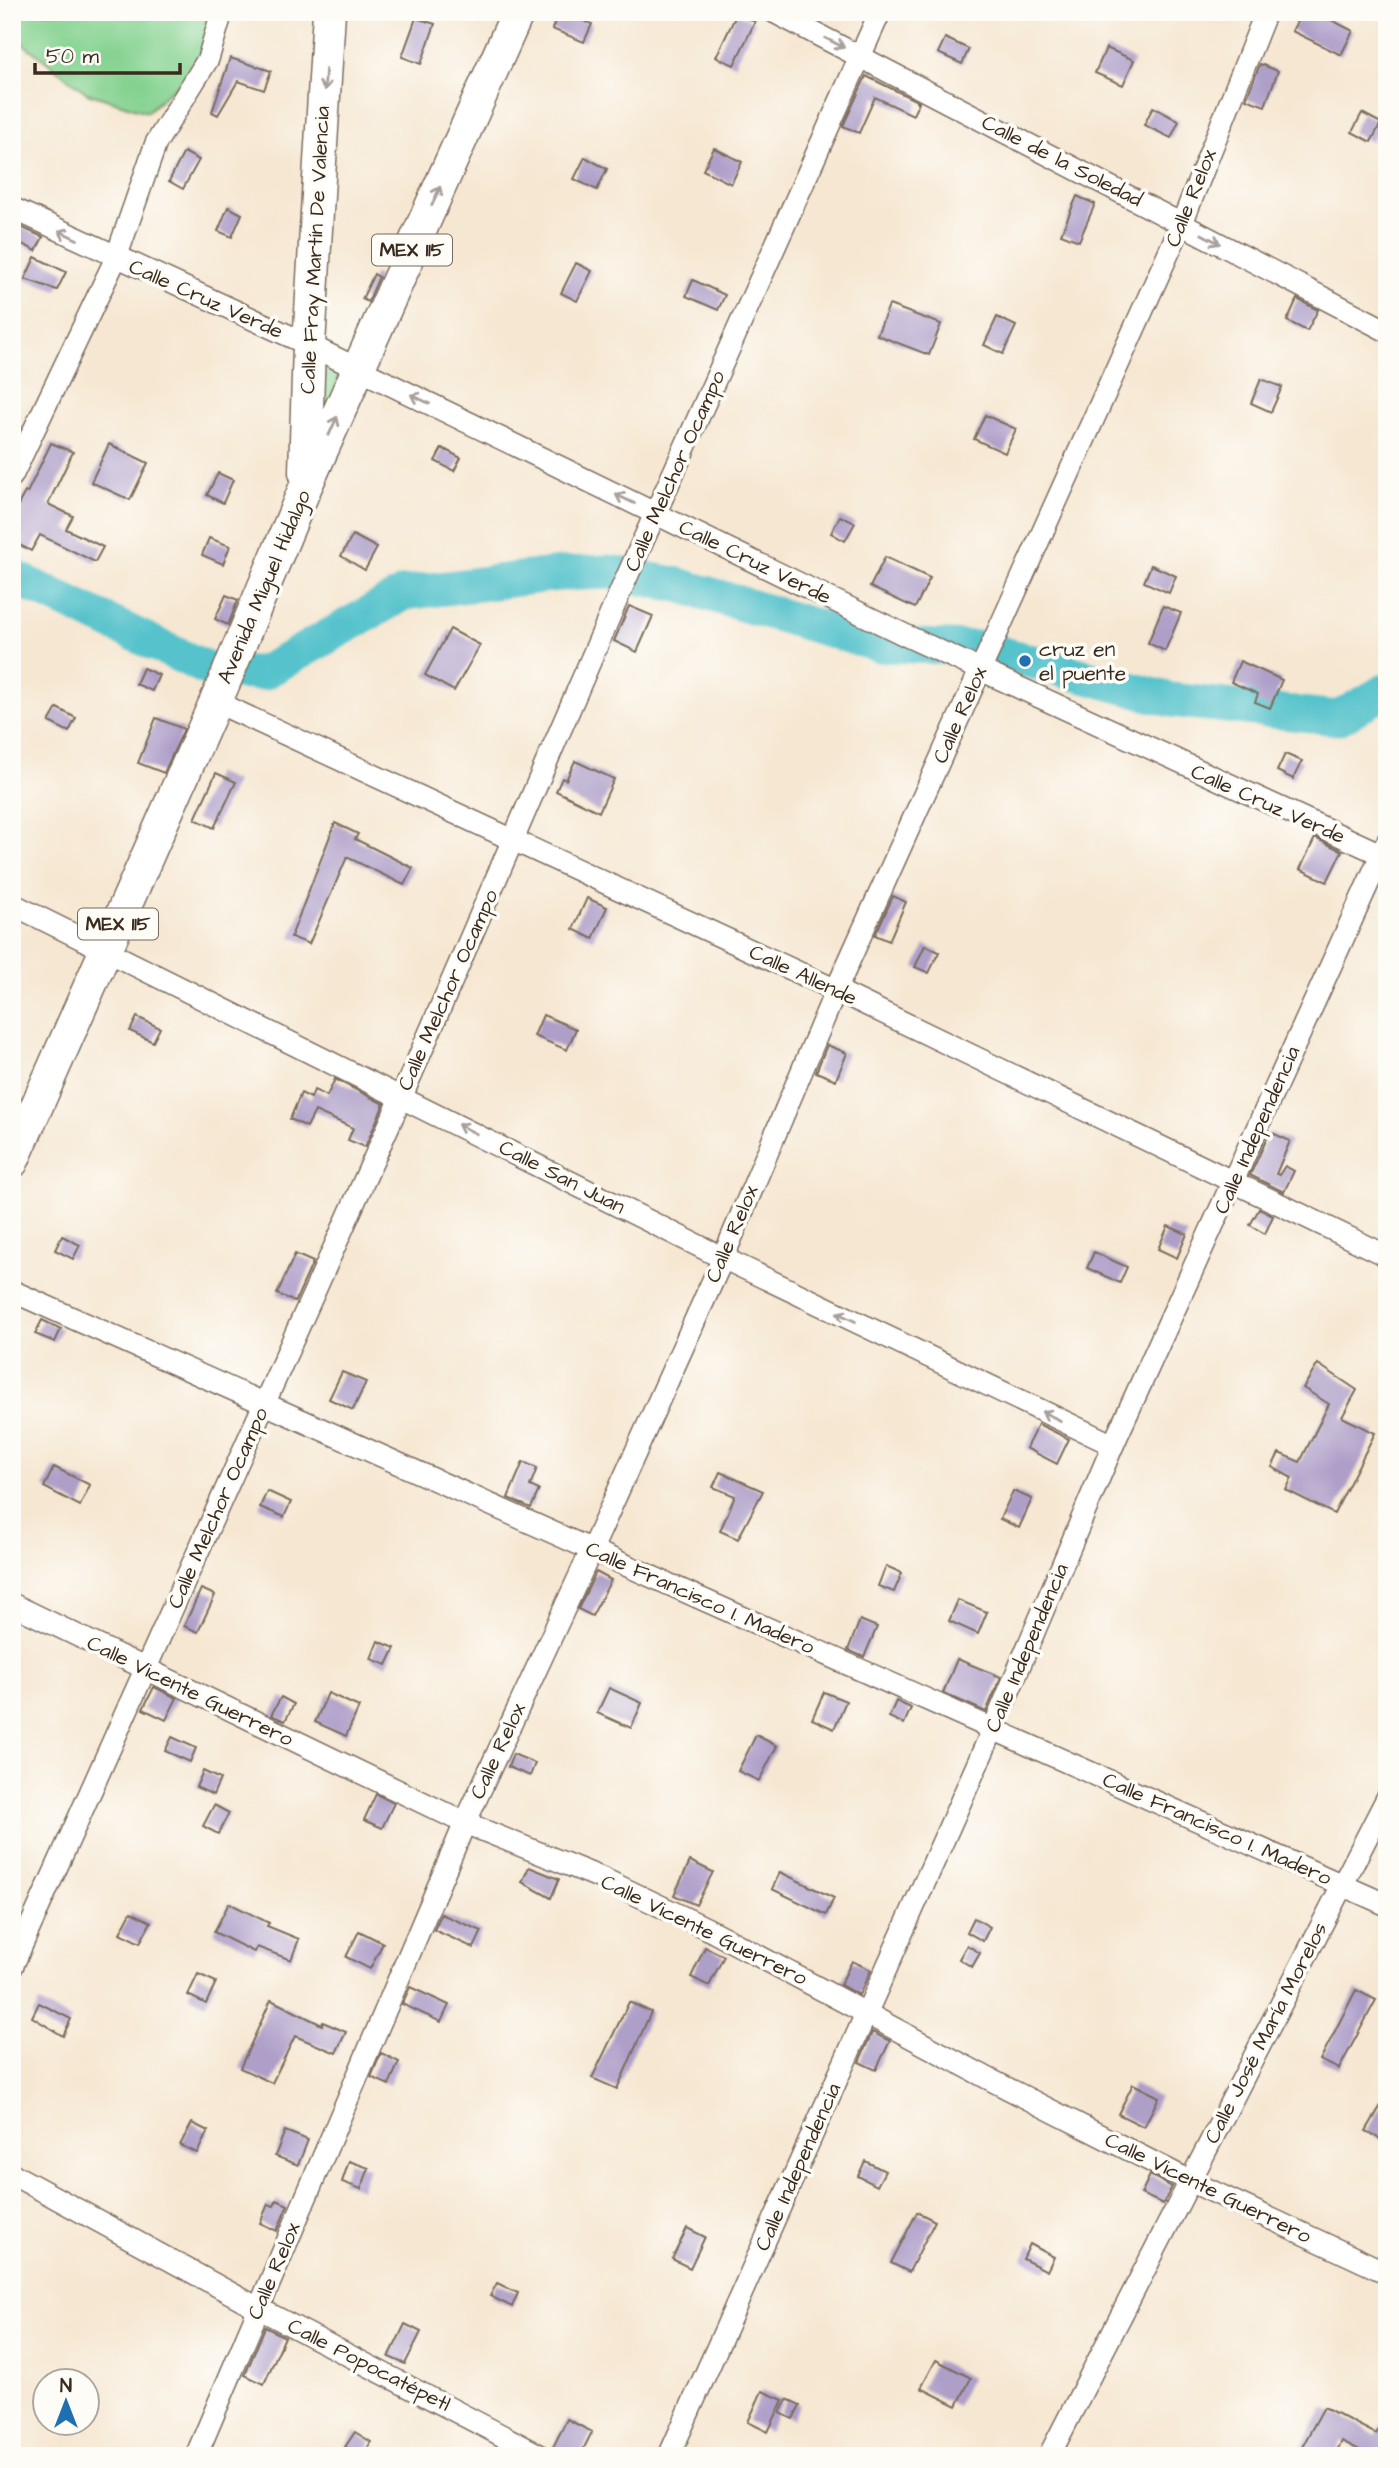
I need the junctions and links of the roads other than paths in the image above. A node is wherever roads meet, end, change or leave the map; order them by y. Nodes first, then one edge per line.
1 (222, 12) edge
2 (328, 12) edge
3 (519, 12) edge
4 (775, 12) edge
5 (880, 12) edge
6 (1266, 12) edge
7 (861, 56) junction
8 (12, 208) edge
9 (1182, 223) junction
10 (116, 258) junction
11 (1387, 331) edge
12 (309, 345) junction
13 (359, 369) junction
14 (12, 476) edge
15 (305, 488) junction
16 (657, 515) junction
17 (985, 661) junction
18 (220, 694) junction
19 (514, 838) junction
20 (1385, 851) edge
21 (12, 904) edge
22 (106, 949) junction
23 (836, 990) junction
24 (402, 1096) junction
25 (12, 1162) edge
26 (1233, 1183) junction
27 (1387, 1256) edge
28 (723, 1258) junction
29 (12, 1291) edge
30 (264, 1405) junction
31 (1113, 1445) junction
32 (592, 1549) junction
33 (12, 1604) edge
34 (145, 1670) junction
35 (993, 1728) junction
36 (1387, 1798) edge
37 (465, 1823) junction
38 (1342, 1885) junction
39 (1387, 1905) edge
40 (12, 1967) edge
41 (867, 2012) junction
42 (12, 2174) edge
43 (1190, 2181) junction
44 (1387, 2273) edge
45 (258, 2308) junction
46 (196, 2456) edge
47 (541, 2456) edge
48 (669, 2456) edge
49 (1049, 2456) edge

1 - 10 street
2 -> 12 main road, Calle Fray Martín De Valencia / MEX 115
13 -> 3 main road, Avenida Miguel Hidalgo / MEX 115
4 -> 7 street, Calle de la Soledad
5 - 7 street, Calle Melchor Ocampo
6 - 9 street, Calle Relox
7 - 9 street, Calle de la Soledad
7 - 16 street, Calle Melchor Ocampo
10 -> 8 street, Calle Cruz Verde
9 -> 11 street, Calle de la Soledad
9 - 17 street, Calle Relox
10 - 12 street, Calle Cruz Verde
10 - 14 street
12 - 13 street, Calle Cruz Verde
12 - 15 main road, Calle Fray Martín De Valencia / MEX 115
15 -> 13 main road, Avenida Miguel Hidalgo / MEX 115
16 -> 13 street, Calle Cruz Verde
15 - 18 main road, Avenida Miguel Hidalgo / MEX 115
16 - 17 street, Calle Cruz Verde
16 - 19 street, Calle Melchor Ocampo
17 - 20 street, Calle Cruz Verde
17 - 23 street, Calle Relox
18 - 19 street, Calle Allende
18 - 22 main road, Avenida Miguel Hidalgo / MEX 115
19 - 23 street, Calle Allende
19 - 24 street, Calle Melchor Ocampo
20 - 26 street, Calle Independencia
21 - 22 street, Calle San Juan
22 - 24 street, Calle San Juan
22 - 25 main road, Avenida Miguel Hidalgo / MEX 115
23 - 26 street, Calle Allende
23 - 28 street, Calle Relox
28 -> 24 street, Calle San Juan
24 - 30 street, Calle Melchor Ocampo
26 - 27 street, Calle Allende
26 - 31 street, Calle Independencia
31 -> 28 street, Calle San Juan
28 - 32 street, Calle Relox
29 - 30 street, Calle Francisco I. Madero
30 - 32 street, Calle Francisco I. Madero
30 - 34 street, Calle Melchor Ocampo
31 - 35 street, Calle Independencia
32 - 35 street, Calle Francisco I. Madero
32 - 37 street, Calle Relox
33 - 34 street, Calle Vicente Guerrero
34 - 37 street, Calle Vicente Guerrero
34 - 40 street, Calle Melchor Ocampo
35 - 38 street, Calle Francisco I. Madero
35 - 41 street, Calle Independencia
36 - 38 street, Calle José María Morelos
37 - 41 street, Calle Vicente Guerrero
37 - 45 street, Calle Relox
38 - 39 street, Calle Francisco I. Madero
38 - 43 street, Calle José María Morelos
41 - 43 street, Calle Vicente Guerrero
41 - 48 street, Calle Independencia
42 - 45 street, Calle Popocatépetl
43 - 44 street, Calle Vicente Guerrero
43 - 49 street, Calle José María Morelos
45 - 46 street, Calle Relox
45 - 47 street, Calle Popocatépetl

